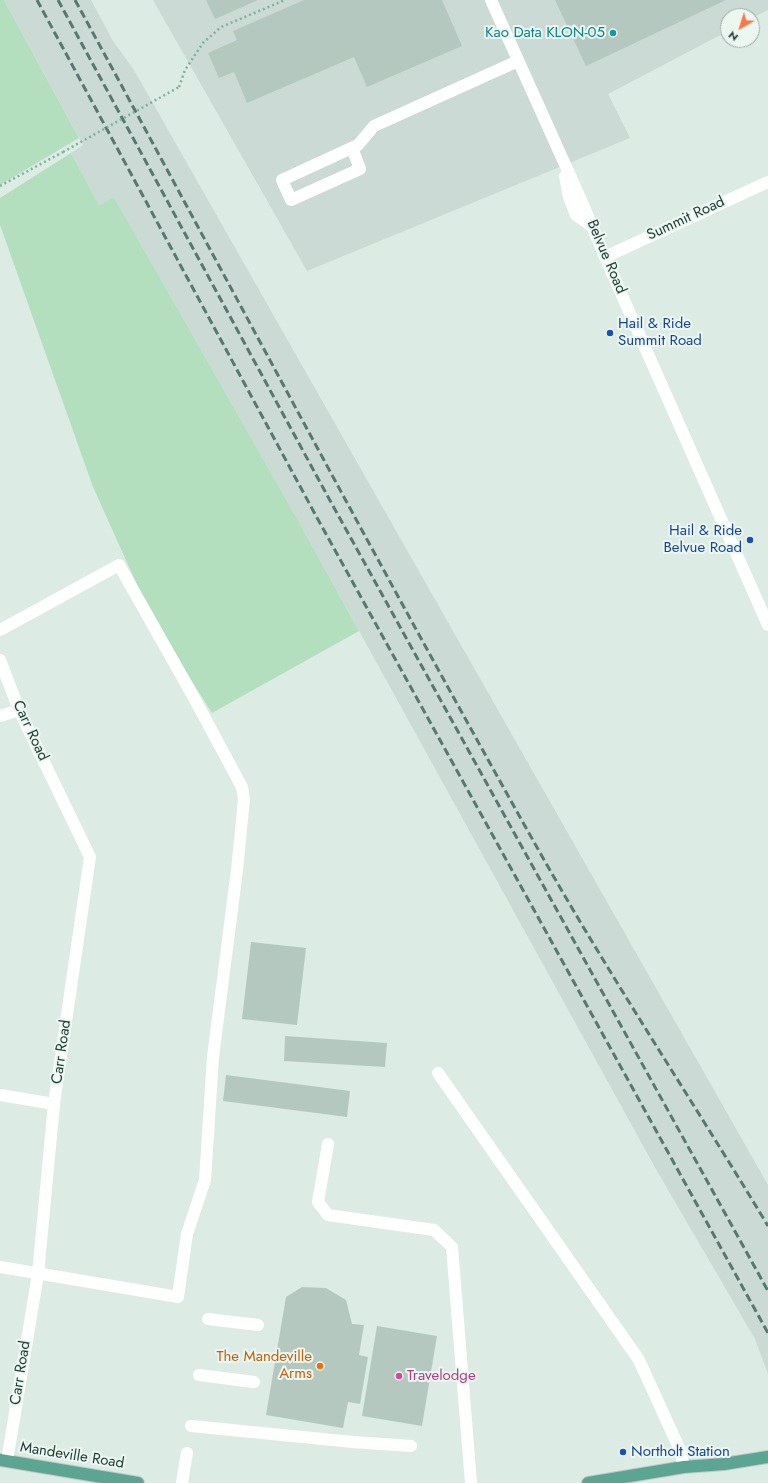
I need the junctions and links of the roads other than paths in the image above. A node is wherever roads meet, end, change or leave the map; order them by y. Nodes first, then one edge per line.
1 (491, 0) edge
2 (518, 61) junction
3 (352, 148) junction
4 (768, 182) edge
5 (605, 257) junction
6 (768, 625) edge
7 (0, 630) edge
8 (0, 660) edge
9 (20, 710) junction
10 (0, 716) edge
11 (438, 1073) dead end
12 (0, 1095) edge
13 (54, 1104) junction
14 (328, 1144) dead end
15 (0, 1267) edge
16 (38, 1274) junction
17 (208, 1319) dead end
18 (258, 1325) dead end
19 (199, 1375) dead end
20 (254, 1382) dead end
21 (191, 1426) dead end
22 (411, 1446) dead end
23 (186, 1453) dead end
24 (768, 1457) edge
25 (4, 1460) edge
26 (684, 1467) junction
27 (138, 1483) edge
28 (182, 1483) edge
29 (471, 1483) edge
30 (588, 1483) edge

1 - 2 street, Belvue Road
2 - 3 street
2 - 5 street, Belvue Road
3 - 3 street
4 - 5 street, Summit Road
5 - 6 street, Belvue Road
7 - 16 street
8 - 9 street, Carr Road
9 - 10 street
9 - 13 street, Carr Road
11 - 26 street
12 - 13 street
13 - 16 street, Carr Road
14 - 29 street
15 - 16 street
16 - 25 street, Carr Road
17 - 18 street
19 - 20 street
21 - 22 street
23 - 28 street
24 - 26 main road
25 - 27 main road, Mandeville Road
26 - 30 main road

